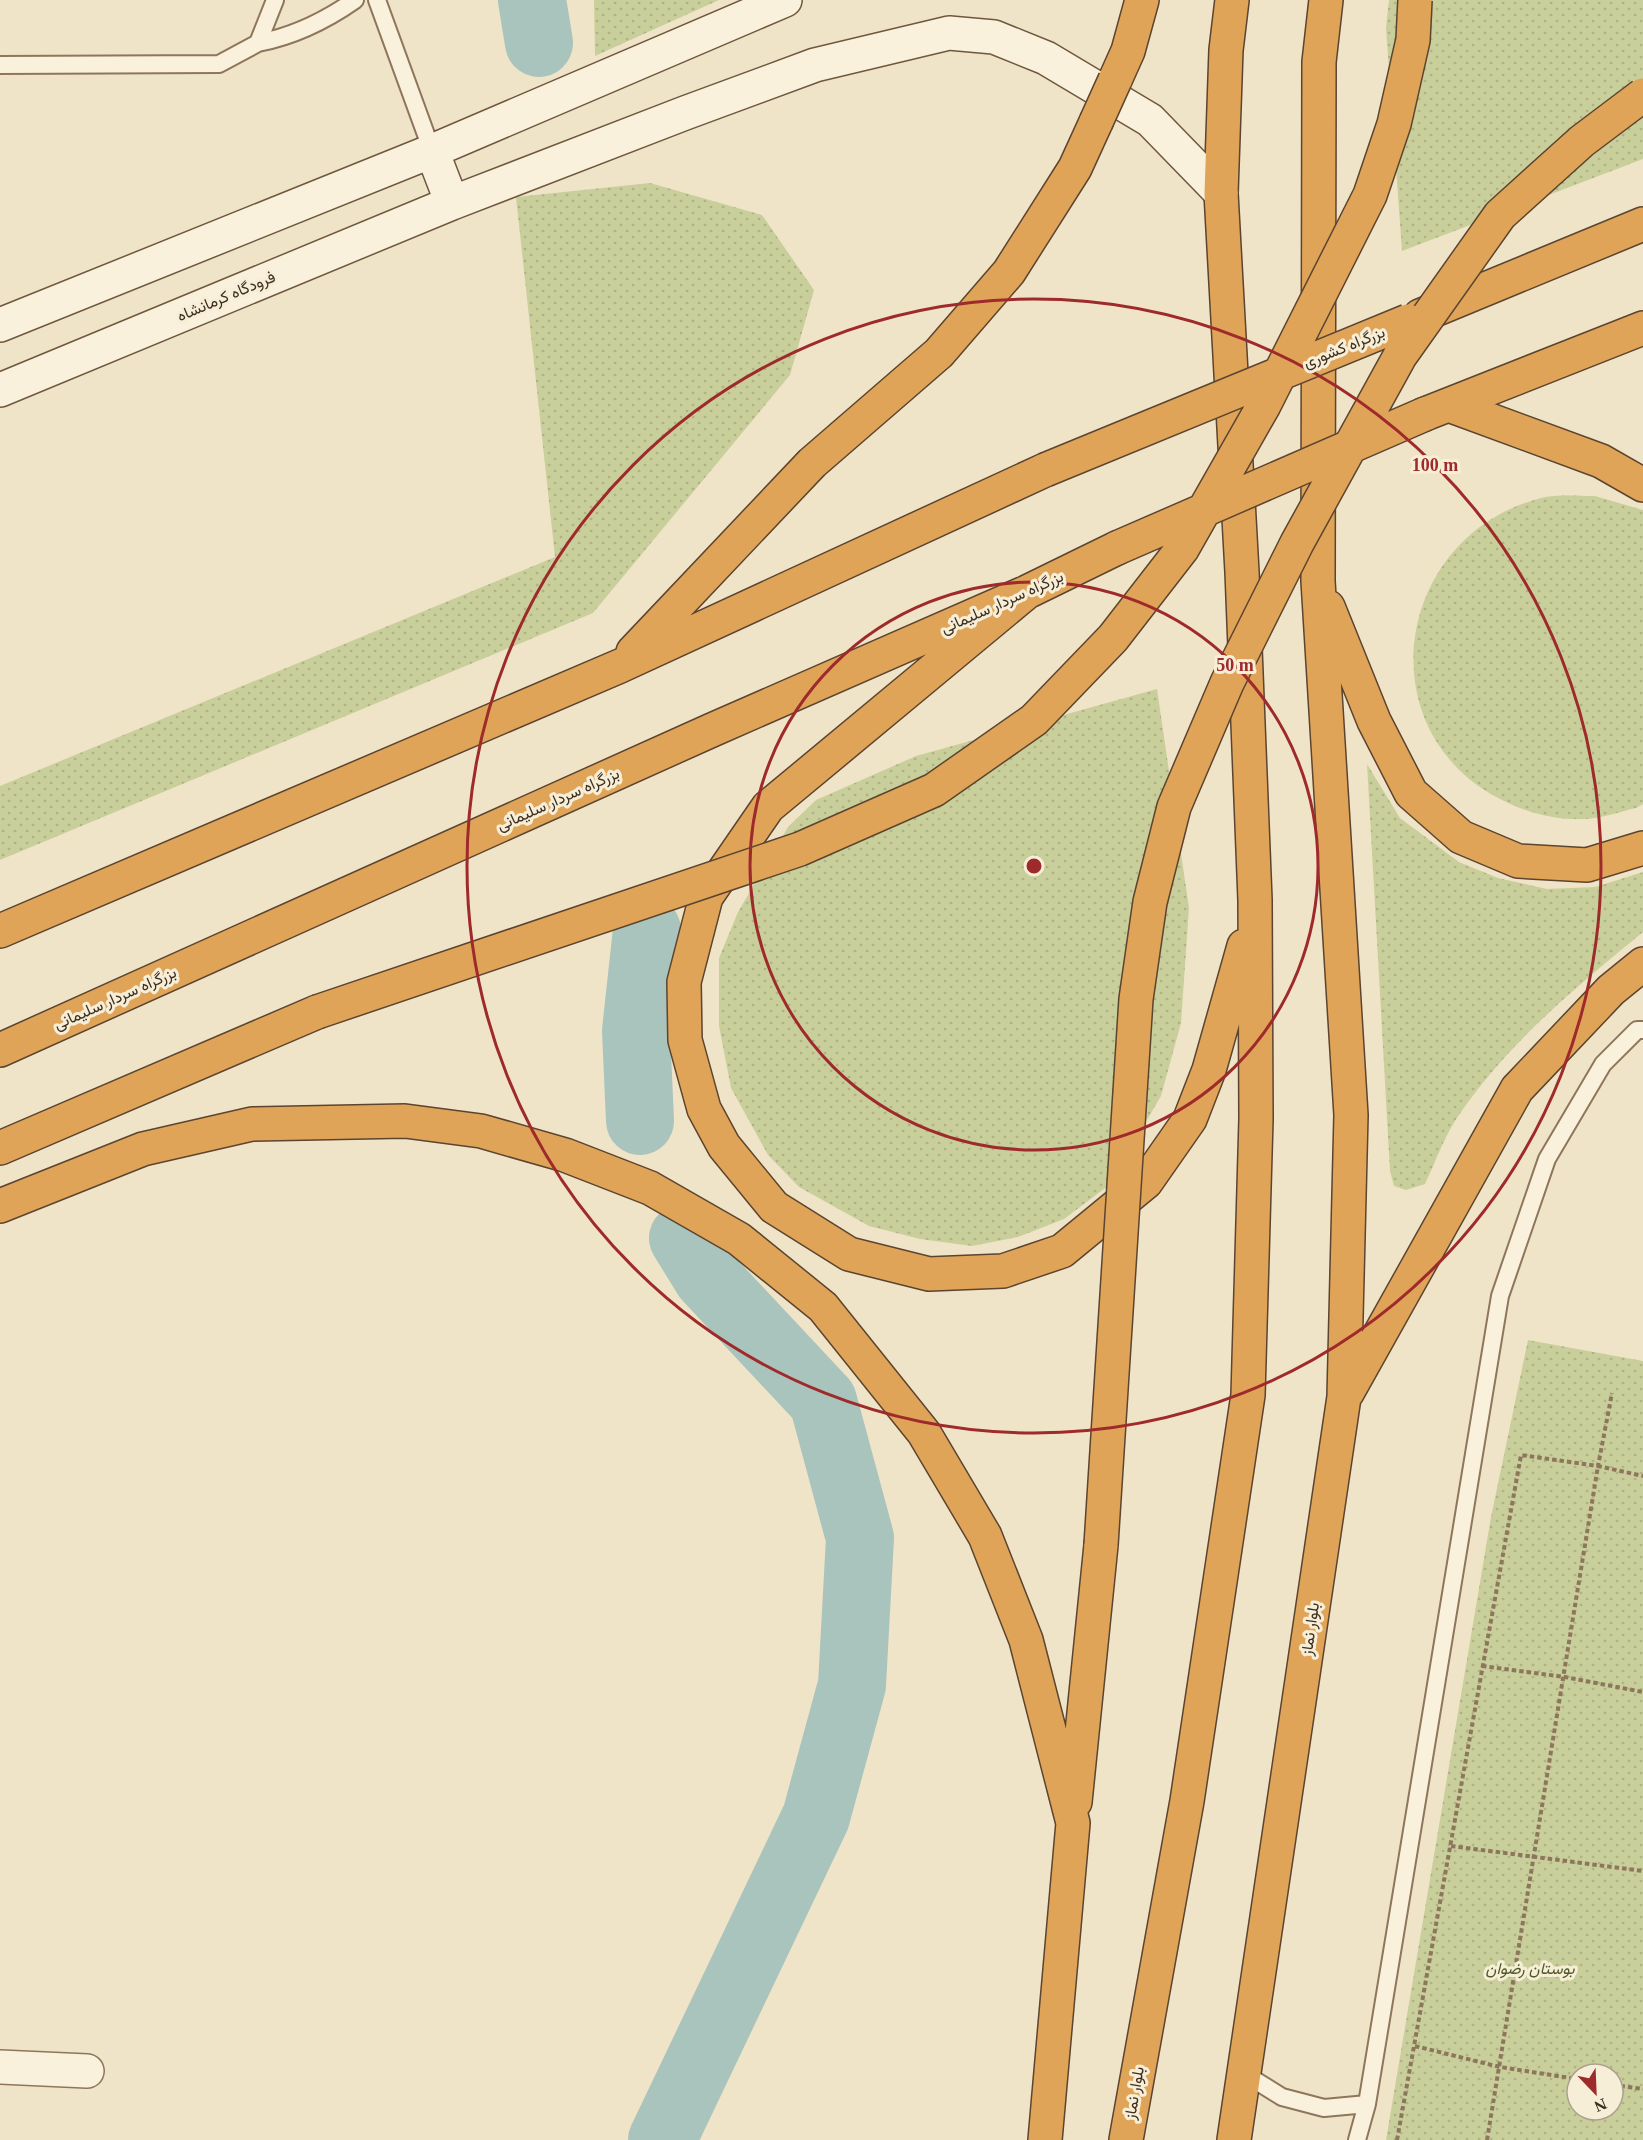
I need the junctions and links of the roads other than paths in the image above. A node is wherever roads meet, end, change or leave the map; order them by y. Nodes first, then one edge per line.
1 (275, 0) edge
2 (355, 0) edge
3 (377, 0) edge
4 (785, 0) edge
5 (1142, 0) edge
6 (1232, 0) edge
7 (1326, 0) edge
8 (1343, 0) edge
9 (1415, 0) edge
10 (258, 43) junction
11 (1319, 62) junction
12 (0, 65) edge
13 (1643, 95) edge
14 (432, 152) junction
15 (1221, 194) junction
16 (1643, 201) edge
17 (452, 203) junction
18 (1633, 228) edge
19 (0, 326) edge
20 (1643, 328) edge
21 (0, 390) edge
22 (1437, 409) junction
23 (1643, 485) edge
24 (1317, 581) junction
25 (1027, 592) junction
26 (620, 666) junction
27 (1643, 848) edge
28 (1255, 900) junction
29 (0, 931) edge
30 (1643, 964) edge
31 (1643, 1030) edge
32 (0, 1050) edge
33 (0, 1148) edge
34 (0, 1206) edge
35 (1344, 1397) junction
36 (1073, 1823) junction
37 (0, 2067) edge
38 (87, 2071) dead end
39 (1245, 2074) junction
40 (1367, 2104) junction
41 (1045, 2140) edge
42 (1126, 2140) edge
43 (1234, 2140) edge
44 (1357, 2140) edge

1 - 10 lane
2 - 10 lane
3 - 14 lane
4 - 14 main road
5 - 26 highway, bridge
6 - 15 highway
7 - 11 highway
8 - 11 highway
9 - 33 highway, bridge
10 - 12 lane
11 - 24 highway, بلوار نماز
13 - 36 highway, bridge
14 - 17 main road
14 - 19 main road
15 - 17 main road, فرودگاه کرمانشاه
15 - 28 highway
16 - 18 highway
17 - 21 main road, فرودگاه کرمانشاه
18 - 26 highway, بزرگراه کشوری, bridge
20 - 22 highway
22 - 23 highway
22 - 25 highway, بزرگراه سردار سلیمانی, bridge
24 - 27 highway
24 - 35 highway, بلوار نماز
25 - 28 highway
25 - 32 highway, بزرگراه سردار سلیمانی
26 - 29 highway
28 - 42 highway, بلوار نماز
30 - 35 highway
31 - 40 lane
34 - 36 highway
35 - 39 highway, بلوار نماز
36 - 41 highway
37 - 38 main road
39 - 40 lane
39 - 43 highway, بلوار نماز
40 - 44 lane

